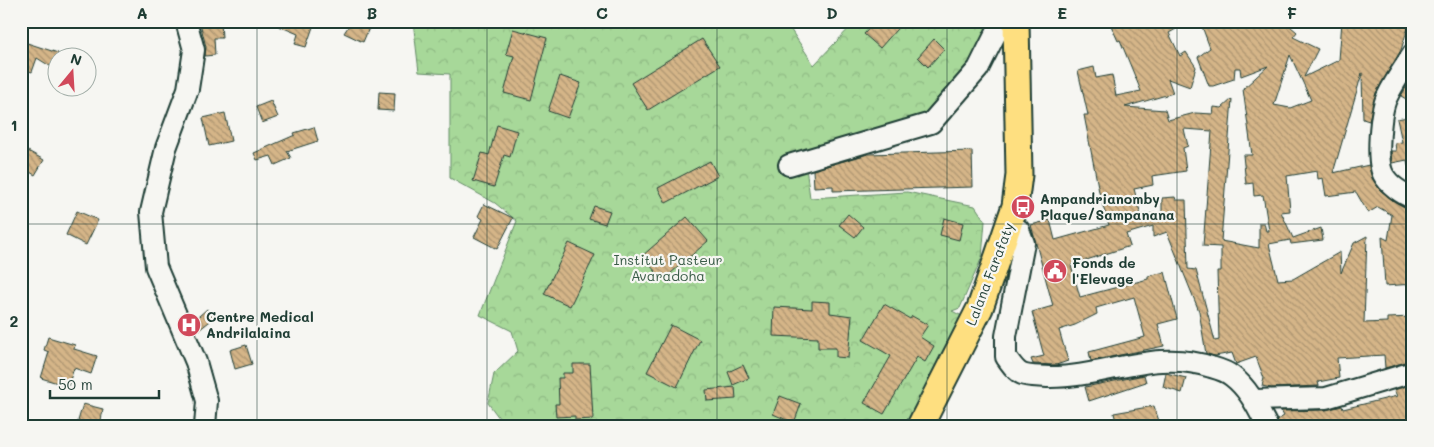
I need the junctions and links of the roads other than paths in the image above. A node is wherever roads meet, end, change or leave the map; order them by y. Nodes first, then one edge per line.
1 (186, 21) edge
2 (1002, 21) edge
3 (1016, 21) edge
4 (1413, 54) edge
5 (789, 166) dead end
6 (1413, 198) edge
7 (1008, 227) junction
8 (1413, 372) edge
9 (1254, 400) junction
10 (205, 426) edge
11 (920, 426) edge
12 (1266, 426) edge

1 - 10 street
2 - 5 street
3 - 7 main road, Lalana Farafaty
4 - 6 street
7 - 9 street
7 - 11 main road, Lalana Farafaty
8 - 9 street
9 - 12 street

